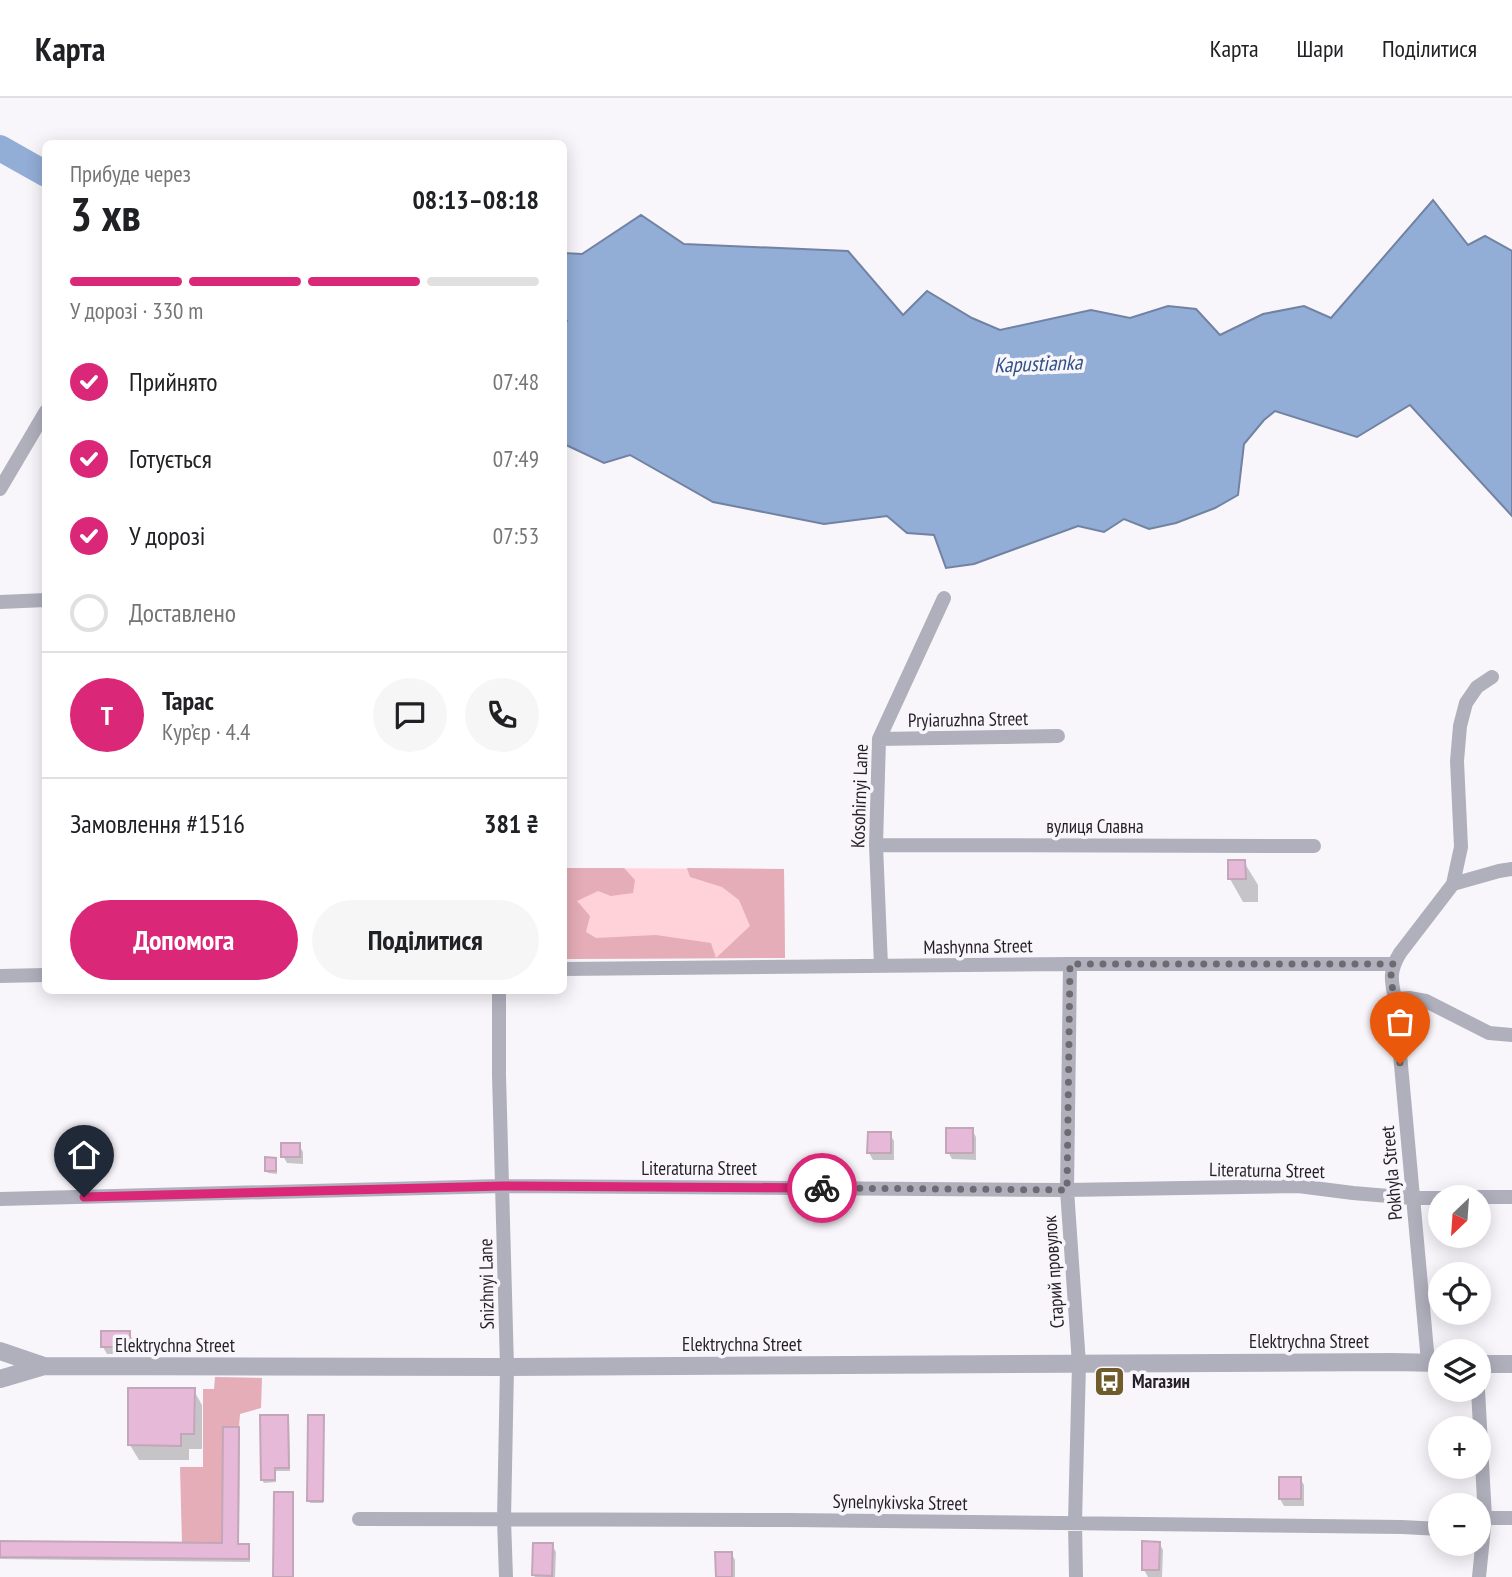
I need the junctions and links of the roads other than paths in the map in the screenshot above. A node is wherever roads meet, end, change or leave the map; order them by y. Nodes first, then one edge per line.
1 (42, 418) edge
2 (0, 489) edge
3 (944, 598) dead end
4 (42, 600) edge
5 (0, 602) edge
6 (1492, 677) dead end
7 (1058, 736) dead end
8 (879, 739) junction
9 (876, 845) junction
10 (1314, 846) dead end
11 (1512, 869) edge
12 (1453, 884) junction
13 (1070, 964) junction
14 (1394, 964) junction
15 (881, 966) junction
16 (567, 969) edge
17 (42, 975) edge
18 (0, 976) edge
19 (499, 994) edge
20 (1395, 999) junction
21 (1512, 1035) edge
22 (502, 1186) junction
23 (1067, 1190) junction
24 (1491, 1197) edge
25 (1512, 1197) edge
26 (1412, 1198) junction
27 (1428, 1198) edge
28 (0, 1199) edge
29 (1431, 1339) edge
30 (0, 1352) edge
31 (1428, 1363) edge
32 (1079, 1364) junction
33 (1491, 1364) edge
34 (1512, 1364) edge
35 (44, 1366) junction
36 (507, 1367) junction
37 (0, 1378) edge
38 (1478, 1402) edge
39 (1481, 1493) edge
40 (1512, 1518) edge
41 (359, 1519) dead end
42 (1491, 1519) edge
43 (504, 1520) junction
44 (1075, 1522) junction
45 (1428, 1529) edge
46 (1480, 1556) edge
47 (506, 1577) edge
48 (1076, 1577) edge
49 (1479, 1577) edge

1 - 2 street
3 - 8 street, Kosohirnyi Lane
4 - 5 street
6 - 12 street
7 - 8 street, Pryiaruzhna Street
8 - 9 street, Kosohirnyi Lane
9 - 10 street, вулиця Славна
9 - 15 street, Kosohirnyi Lane
11 - 12 street
12 - 14 street
13 - 14 street, Mashynna Street
13 - 15 street, Mashynna Street
13 - 23 street, Старий провулок
14 - 20 street, Pokhyla Street
15 - 16 street, Mashynna Street
17 - 18 street
19 - 22 street, Snizhnyi Lane
20 - 21 street
20 - 26 street, Pokhyla Street
22 - 23 street, Literaturna Street
22 - 28 street, Literaturna Street
22 - 36 street, Snizhnyi Lane
23 - 26 street, Literaturna Street
23 - 32 street, Старий провулок
24 - 25 street
26 - 27 street, Literaturna Street
26 - 29 street, Pokhyla Street
30 - 35 street, Elektrychna Street
31 - 32 street, Elektrychna Street
32 - 36 street, Elektrychna Street
32 - 44 street, Старий провулок
33 - 34 street
35 - 36 street, Elektrychna Street
35 - 37 street, Elektrychna Street
36 - 43 street, Snizhnyi Lane
38 - 39 street
40 - 42 street
41 - 43 street, Synelnykivska Street
43 - 44 street, Synelnykivska Street
43 - 47 street, Snizhnyi Lane
44 - 45 street, Synelnykivska Street
44 - 48 street, Старий провулок
46 - 49 street

